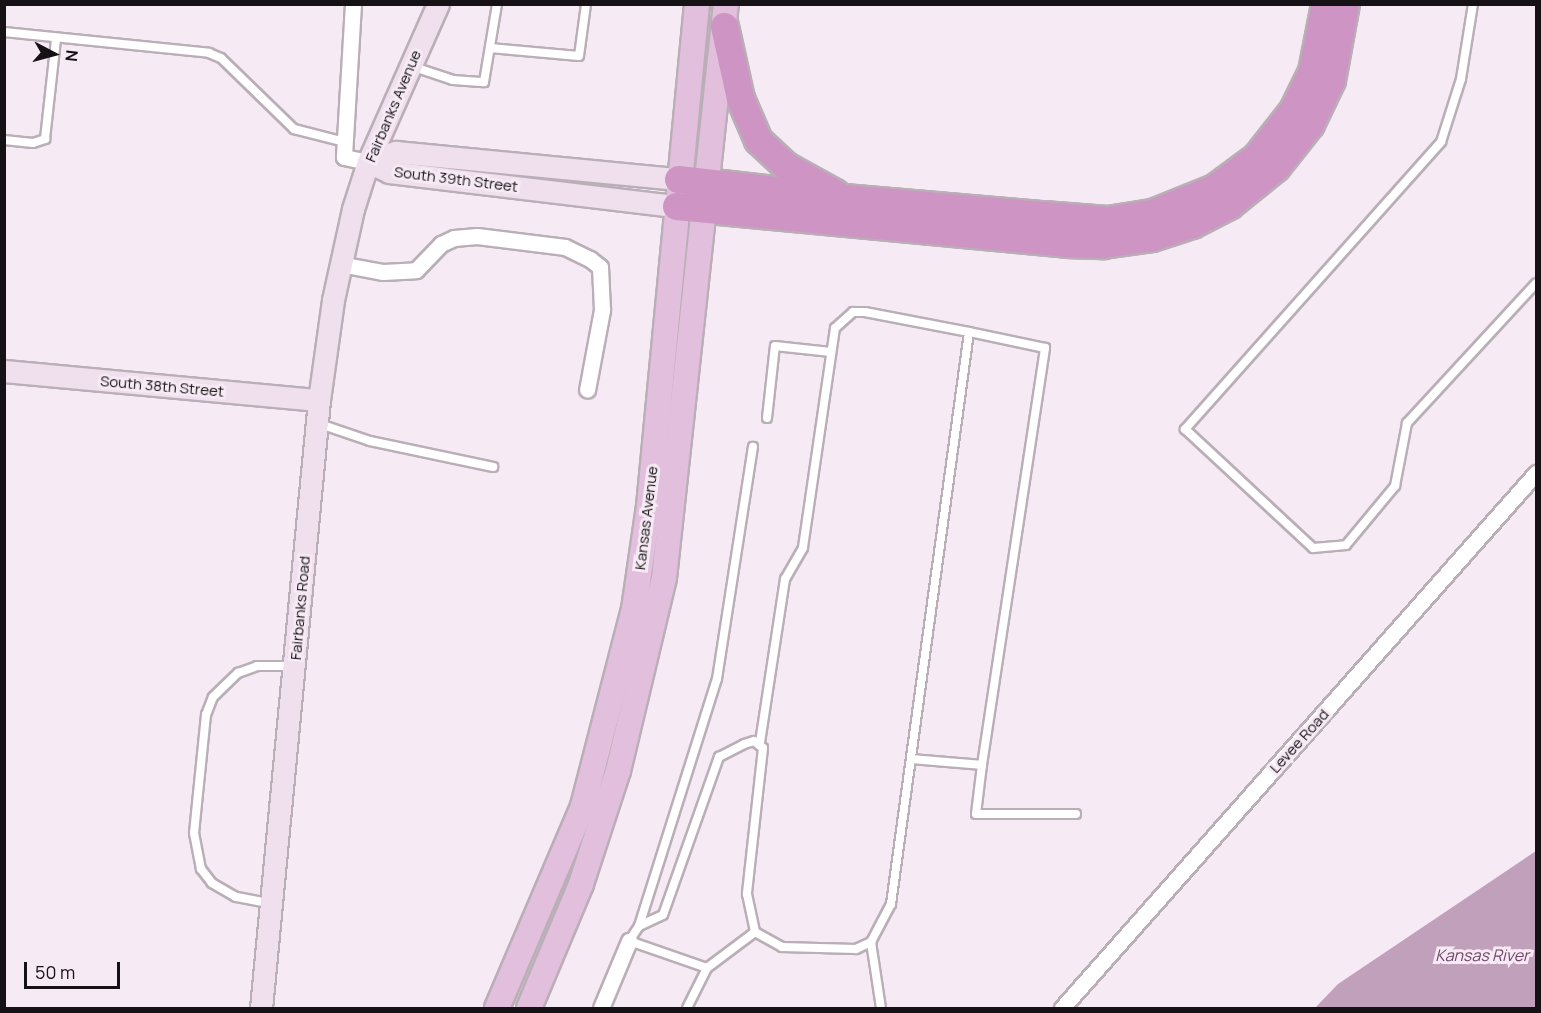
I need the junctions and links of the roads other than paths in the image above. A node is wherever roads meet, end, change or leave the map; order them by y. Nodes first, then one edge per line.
1 (353, 4) edge
2 (438, 4) edge
3 (497, 4) edge
4 (586, 4) edge
5 (697, 4) edge
6 (1325, 4) edge
7 (1345, 4) edge
8 (1473, 4) edge
9 (725, 15) edge
10 (4, 32) edge
11 (56, 39) junction
12 (490, 48) junction
13 (409, 66) junction
14 (345, 138) junction
15 (4, 140) edge
16 (369, 162) junction
17 (678, 179) junction
18 (844, 198) junction
19 (695, 199) junction
20 (353, 209) joint
21 (340, 264) junction
22 (1536, 283) edge
23 (969, 332) junction
24 (831, 352) junction
25 (4, 371) edge
26 (587, 390) dead end
27 (319, 400) junction
28 (767, 418) dead end
29 (317, 423) junction
30 (753, 447) dead end
31 (493, 467) dead end
32 (1536, 473) edge
33 (295, 666) junction
34 (760, 743) junction
35 (912, 759) junction
36 (982, 765) junction
37 (1076, 814) dead end
38 (273, 903) junction
39 (639, 926) junction
40 (755, 932) junction
41 (629, 941) junction
42 (871, 942) junction
43 (707, 968) junction
44 (261, 1008) edge
45 (497, 1008) edge
46 (529, 1008) edge
47 (601, 1008) edge
48 (687, 1008) edge
49 (881, 1008) edge
50 (1062, 1008) edge

1 - 14 street
2 - 13 street, Fairbanks Avenue
3 - 12 lane
4 - 12 lane
5 - 17 main road
6 - 18 highway
7 - 19 highway
8 - 22 lane
9 - 18 highway
9 - 19 main road, Kansas Avenue
10 - 11 lane
11 - 14 lane
11 - 15 lane
12 - 13 lane
13 - 16 street, Fairbanks Avenue
14 - 16 street
16 - 17 street, South 39th Street
16 - 19 street, South 39th Street
16 - 20 street, Fairbanks Avenue
17 - 19 highway
18 - 19 highway
19 - 45 main road, Kansas Avenue
19 - 46 main road, Kansas Avenue
20 - 21 street, Fairbanks Road
21 - 26 street
21 - 27 street, Fairbanks Road
23 - 24 lane
23 - 35 lane
23 - 36 lane
24 - 28 lane
24 - 34 lane
25 - 27 street, South 38th Street
27 - 29 street, Fairbanks Road
29 - 31 lane
29 - 33 street, Fairbanks Road
30 - 39 lane
32 - 50 street, Levee Road
33 - 38 street, Fairbanks Road
33 - 38 lane
34 - 39 lane
34 - 40 lane
35 - 36 lane
35 - 42 lane
36 - 37 lane
38 - 44 street, Fairbanks Road
39 - 41 lane
40 - 42 lane
40 - 43 lane
41 - 43 lane
41 - 47 street
42 - 49 lane
43 - 48 lane

